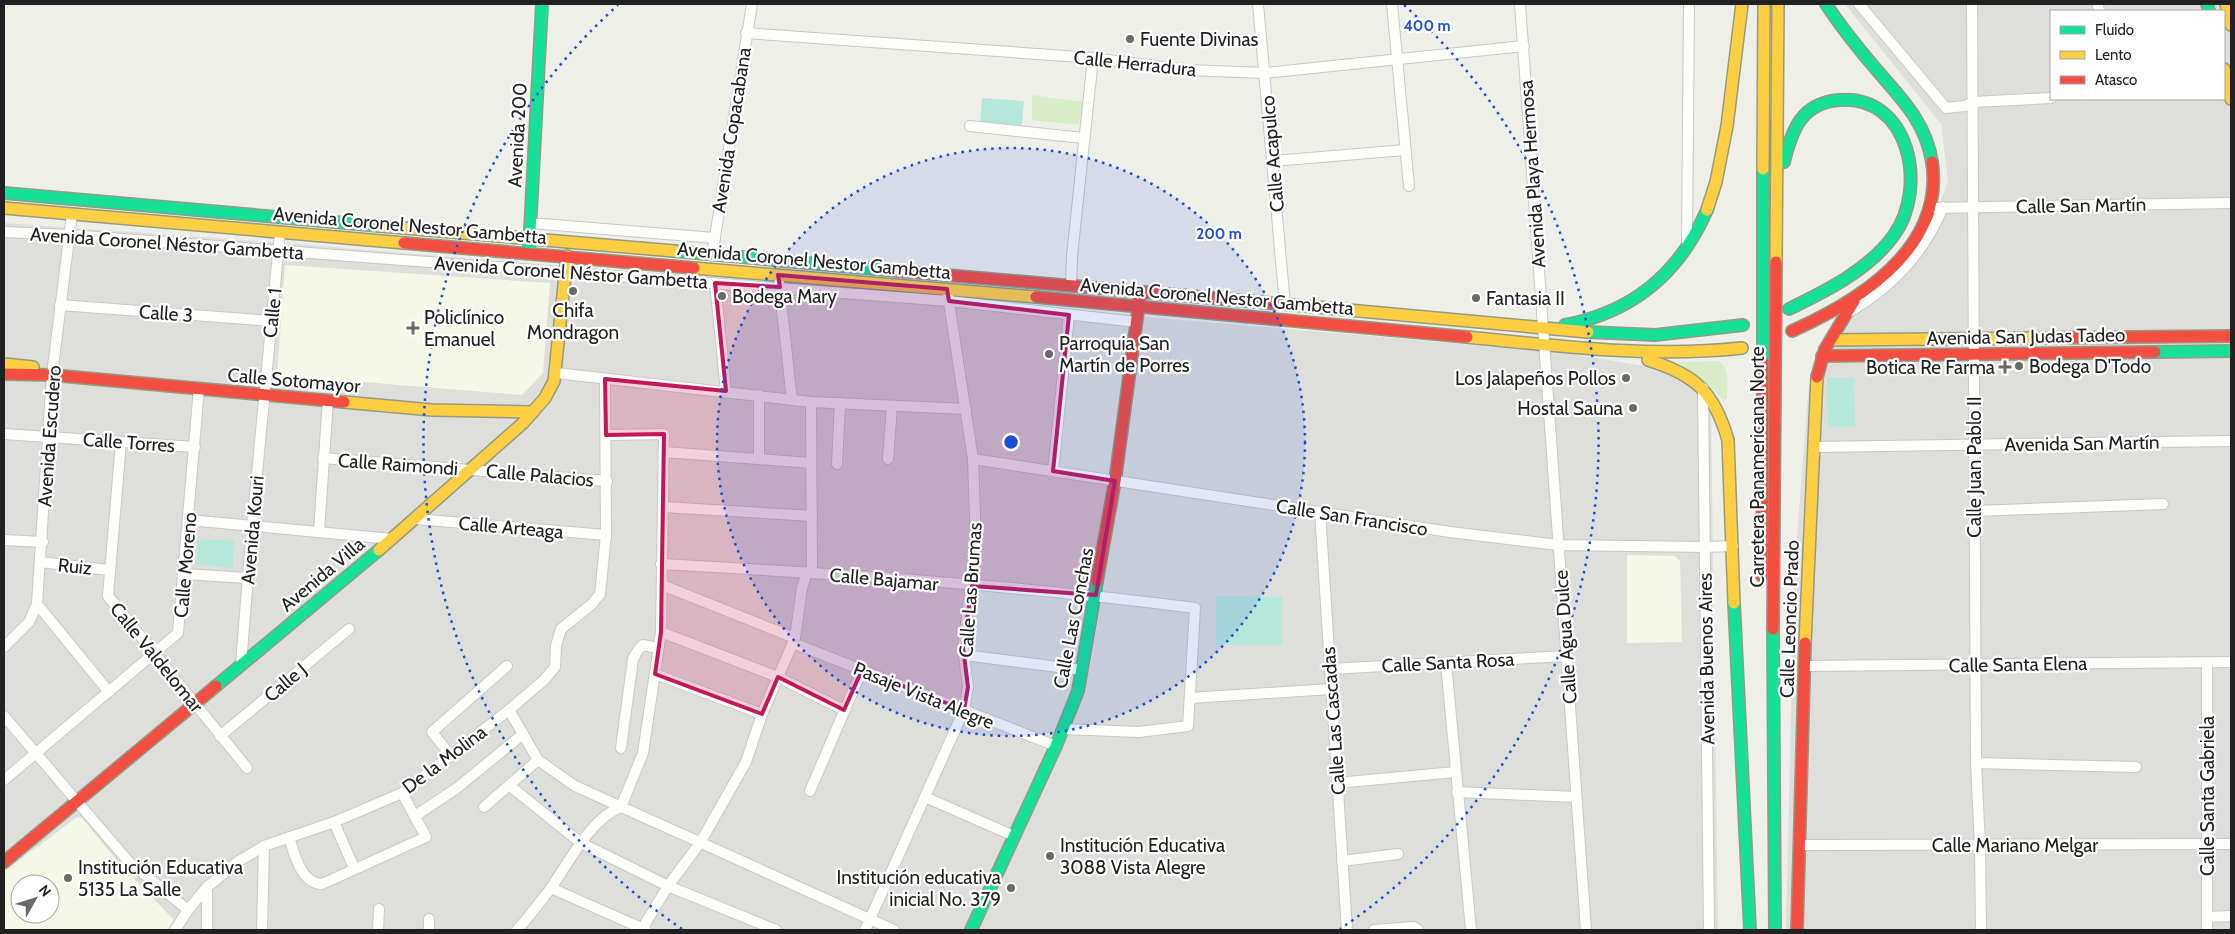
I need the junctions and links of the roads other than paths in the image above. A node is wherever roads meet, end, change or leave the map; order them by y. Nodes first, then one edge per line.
1 (542, 4) edge
2 (752, 4) edge
3 (1258, 4) edge
4 (1392, 4) edge
5 (1520, 4) edge
6 (1689, 4) edge
7 (1742, 4) edge
8 (1764, 4) edge
9 (1778, 4) edge
10 (1826, 4) edge
11 (1859, 4) edge
12 (1972, 4) edge
13 (2226, 4) edge
14 (2231, 25) edge
15 (746, 33) junction
16 (1524, 46) junction
17 (1092, 58) junction
18 (1397, 59) junction
19 (1265, 73) junction
20 (2225, 74) edge
21 (2229, 92) edge
22 (2050, 98) edge
23 (1972, 102) junction
24 (970, 126) dead end
25 (1084, 138) junction
26 (1405, 150) junction
27 (1274, 161) junction
28 (1777, 184) junction
29 (1409, 186) dead end
30 (4, 193) edge
31 (2231, 203) edge
32 (1943, 207) junction
33 (1973, 207) junction
34 (4, 208) edge
35 (1931, 208) junction
36 (72, 214) junction
37 (530, 223) junction
38 (4, 232) edge
39 (280, 232) junction
40 (69, 234) junction
41 (715, 238) junction
42 (529, 240) junction
43 (1687, 248) junction
44 (278, 251) junction
45 (528, 253) junction
46 (566, 256) junction
47 (712, 256) junction
48 (528, 268) junction
49 (565, 272) junction
50 (778, 275) junction
51 (715, 283) junction
52 (1071, 286) junction
53 (780, 288) junction
54 (947, 289) junction
55 (1140, 293) junction
56 (1856, 298) junction
57 (1054, 299) junction
58 (949, 301) junction
59 (1087, 302) junction
60 (60, 305) junction
61 (1285, 305) junction
62 (1139, 307) junction
63 (1790, 309) dead end
64 (1052, 313) junction
65 (1069, 315) junction
66 (1844, 315) junction
67 (1085, 317) junction
68 (272, 321) junction
69 (1137, 322) junction
70 (1743, 325) dead end
71 (1542, 327) junction
72 (1792, 331) dead end
73 (2231, 336) edge
74 (1974, 338) junction
75 (1830, 340) junction
76 (1544, 344) junction
77 (1742, 348) dead end
78 (2231, 351) edge
79 (1621, 352) junction
80 (1974, 354) junction
81 (1822, 356) junction
82 (4, 364) edge
83 (556, 373) junction
84 (4, 374) edge
85 (52, 375) junction
86 (605, 379) junction
87 (1703, 387) junction
88 (200, 388) junction
89 (726, 392) junction
90 (264, 395) junction
91 (758, 395) junction
92 (328, 400) junction
93 (792, 400) junction
94 (811, 402) junction
95 (840, 403) junction
96 (892, 406) junction
97 (966, 409) junction
98 (533, 412) junction
99 (4, 434) edge
100 (606, 435) junction
101 (48, 436) junction
102 (2231, 441) edge
103 (121, 442) junction
104 (1974, 445) junction
105 (195, 447) junction
106 (1814, 447) junction
107 (664, 452) junction
108 (323, 458) junction
109 (759, 458) junction
110 (888, 459) dead end
111 (973, 459) junction
112 (811, 463) junction
113 (837, 464) dead end
114 (472, 469) junction
115 (1053, 471) junction
116 (607, 481) junction
117 (1116, 481) junction
118 (2163, 504) dead end
119 (663, 507) junction
120 (1974, 511) junction
121 (1320, 512) junction
122 (812, 516) junction
123 (416, 519) junction
124 (189, 520) junction
125 (252, 526) junction
126 (318, 532) junction
127 (606, 534) junction
128 (392, 539) junction
129 (4, 540) edge
130 (43, 542) junction
131 (1558, 545) junction
132 (1733, 546) junction
133 (1704, 547) junction
134 (40, 562) junction
135 (661, 564) junction
136 (109, 570) junction
137 (810, 572) junction
138 (185, 574) junction
139 (247, 578) junction
140 (662, 585) junction
141 (972, 586) junction
142 (1096, 595) junction
143 (37, 604) junction
144 (349, 629) dead end
145 (661, 632) junction
146 (794, 640) junction
147 (4, 647) edge
148 (658, 648) junction
149 (154, 654) junction
150 (964, 655) junction
151 (1566, 656) junction
152 (2207, 662) junction
153 (2231, 662) edge
154 (1446, 663) junction
155 (241, 664) junction
156 (1975, 664) junction
157 (507, 666) dead end
158 (1804, 666) junction
159 (1330, 669) junction
160 (862, 670) junction
161 (1082, 670) junction
162 (655, 674) junction
163 (778, 677) junction
164 (1331, 689) junction
165 (109, 692) junction
166 (1190, 698) junction
167 (194, 703) junction
168 (509, 710) junction
169 (844, 710) junction
170 (964, 710) junction
171 (762, 714) junction
172 (4, 716) edge
173 (1063, 730) junction
174 (523, 734) junction
175 (220, 736) junction
176 (1056, 746) junction
177 (621, 748) dead end
178 (1762, 753) dead end
179 (35, 754) junction
180 (451, 756) junction
181 (538, 760) junction
182 (1976, 763) junction
183 (2136, 767) dead end
184 (247, 768) dead end
185 (1455, 772) junction
186 (4, 780) edge
187 (1337, 783) junction
188 (510, 786) junction
189 (810, 791) dead end
190 (1457, 792) junction
191 (402, 793) junction
192 (1576, 797) junction
193 (925, 798) junction
194 (75, 801) junction
195 (484, 807) dead end
196 (621, 807) junction
197 (414, 816) junction
198 (334, 822) junction
199 (1014, 836) junction
200 (289, 837) junction
201 (581, 843) junction
202 (700, 844) junction
203 (2207, 844) junction
204 (2231, 844) edge
205 (1799, 845) junction
206 (1980, 845) junction
207 (264, 846) junction
208 (1398, 854) dead end
209 (1342, 860) junction
210 (4, 862) edge
211 (354, 868) junction
212 (207, 886) junction
213 (668, 886) junction
214 (550, 888) junction
215 (379, 909) dead end
216 (188, 910) junction
217 (2231, 916) edge
218 (2207, 917) junction
219 (429, 919) dead end
220 (870, 920) junction
221 (175, 930) edge
222 (207, 930) edge
223 (262, 930) edge
224 (378, 930) edge
225 (429, 930) edge
226 (517, 930) edge
227 (644, 930) edge
228 (776, 930) edge
229 (865, 930) edge
230 (894, 930) edge
231 (971, 930) edge
232 (1347, 930) edge
233 (1374, 930) edge
234 (1418, 930) edge
235 (1471, 930) edge
236 (1586, 930) edge
237 (1709, 930) edge
238 (1750, 930) edge
239 (1775, 930) edge
240 (1797, 930) edge
241 (1981, 930) edge
242 (2207, 930) edge

1 - 37 main road, Avenida 200
2 - 15 street, Avenida Copacabana
3 - 19 street, Calle Acapulco
4 - 18 street
5 - 16 street, Avenida Playa Hermosa
6 - 43 street
7 - 43 main road
8 - 178 main road, Carretera Panamericana Norte
9 - 28 main road, Carretera Panamericana Norte
10 - 35 main road
11 - 23 street
12 - 23 street, Calle Juan Pablo II
13 - 14 main road
15 - 17 street, Calle Herradura
15 - 41 street, Avenida Copacabana
16 - 18 street, Calle Herradura
16 - 71 street, Avenida Playa Hermosa
17 - 19 street, Calle Herradura
17 - 25 street
18 - 19 street, Calle Herradura
18 - 26 street
19 - 27 street, Calle Acapulco
20 - 21 main road
22 - 23 street
23 - 33 street, Calle Juan Pablo II
24 - 25 street
25 - 52 street
26 - 27 street
26 - 29 street
27 - 61 street, Calle Acapulco
28 - 63 main road
28 - 239 main road, Carretera Panamericana Norte
30 - 42 main road, Avenida Coronel Nestor Gambetta
31 - 33 street, Calle San Martín
32 - 33 street, Calle San Martín
32 - 35 street, Calle San Martín
32 - 66 street, Calle Leoncio Prado
33 - 74 street, Calle Juan Pablo II
34 - 36 main road, Avenida Coronel Nestor Gambetta
35 - 56 main road
36 - 39 main road, Avenida Coronel Nestor Gambetta
36 - 40 street, Avenida Escudero
37 - 41 street
37 - 42 main road, Avenida 200
38 - 40 street, Avenida Coronel Néstor Gambetta
39 - 44 street, Calle 1
39 - 45 main road, Avenida Coronel Nestor Gambetta
40 - 44 street, Avenida Coronel Néstor Gambetta
40 - 60 street, Avenida Escudero
41 - 47 street, Avenida Copacabana
42 - 45 main road, Avenida 200
42 - 47 main road, Avenida Coronel Nestor Gambetta
43 - 71 main road
44 - 48 street, Avenida Coronel Néstor Gambetta
44 - 68 street, Calle 1
45 - 46 main road, Avenida Coronel Nestor Gambetta
45 - 48 street, Avenida 200
46 - 49 main road, Avenida Villa
46 - 50 main road, Avenida Coronel Nestor Gambetta
47 - 52 main road, Avenida Coronel Nestor Gambetta
48 - 49 street, Avenida Coronel Néstor Gambetta
49 - 51 street, Avenida Coronel Néstor Gambetta
49 - 83 main road, Avenida Villa
50 - 53 street
50 - 54 main road, Avenida Coronel Nestor Gambetta
51 - 53 street, Avenida Coronel Néstor Gambetta
51 - 89 street
52 - 55 main road, Avenida Coronel Nestor Gambetta
53 - 58 street, Avenida Coronel Néstor Gambetta
53 - 93 street
54 - 57 main road, Avenida Coronel Nestor Gambetta
54 - 58 street, Calle Las Brumas
55 - 61 main road, Avenida Coronel Nestor Gambetta
55 - 62 main road, Calle Las Conchas
56 - 66 main road, Calle Leoncio Prado
56 - 72 main road
57 - 59 main road, Avenida Coronel Nestor Gambetta
57 - 64 street
58 - 64 street, Avenida Coronel Néstor Gambetta
58 - 97 street, Calle Las Brumas
59 - 62 main road, Avenida Coronel Nestor Gambetta
59 - 67 street
60 - 68 street, Calle 3
60 - 85 street, Avenida Escudero
61 - 71 main road, Avenida Coronel Nestor Gambetta
62 - 69 main road, Calle Las Conchas
62 - 76 main road, Avenida Coronel Nestor Gambetta
64 - 65 street, Avenida Coronel Néstor Gambetta
65 - 67 street, Avenida Coronel Néstor Gambetta
65 - 115 street
66 - 75 main road, Calle Leoncio Prado
67 - 69 street, Avenida Coronel Néstor Gambetta
68 - 90 street, Calle 1
69 - 117 main road, Calle Las Conchas
70 - 71 main road
71 - 76 street, Avenida Playa Hermosa
73 - 74 main road, Avenida San Judas Tadeo
74 - 75 main road, Avenida San Judas Tadeo
74 - 80 street, Calle Juan Pablo II
75 - 81 main road, Calle Leoncio Prado
76 - 79 main road, Avenida Coronel Nestor Gambetta
76 - 131 street, Calle Agua Dulce
77 - 79 main road
78 - 80 main road, Avenida San Judas Tadeo
79 - 87 main road
80 - 81 main road, Avenida San Judas Tadeo
80 - 104 street, Calle Juan Pablo II
81 - 106 main road, Calle Leoncio Prado
82 - 85 main road
83 - 86 street
83 - 98 main road, Avenida Villa
84 - 85 main road
85 - 88 main road, Calle Sotomayor
85 - 101 street, Avenida Escudero
86 - 89 street
86 - 100 street
87 - 132 main road
87 - 133 street, Avenida Buenos Aires
88 - 90 main road, Calle Sotomayor
88 - 105 street, Calle Moreno
89 - 91 street
90 - 92 main road, Calle Sotomayor
90 - 125 street, Avenida Kouri
91 - 93 street
91 - 109 street
92 - 98 main road, Calle Sotomayor
92 - 108 street
93 - 94 street
94 - 95 street
94 - 112 street
95 - 96 street
95 - 113 street
96 - 97 street
96 - 110 street
97 - 111 street, Calle Las Brumas
98 - 114 main road, Avenida Villa
99 - 101 street, Calle Torres
100 - 107 street
100 - 116 street
101 - 103 street, Calle Torres
101 - 130 street, Avenida Escudero
102 - 104 street, Avenida San Martín
103 - 105 street, Calle Torres
103 - 136 street, Calle Valdelomar
104 - 106 street, Avenida San Martín
104 - 120 street, Calle Juan Pablo II
105 - 124 street, Calle Moreno
106 - 158 main road, Calle Leoncio Prado
107 - 109 street
107 - 119 street
108 - 114 street, Calle Raimondi
108 - 126 street
109 - 112 street
111 - 115 street, Calle San Francisco
111 - 141 street, Calle Las Brumas
112 - 122 street
114 - 116 street, Calle Palacios
114 - 123 main road, Avenida Villa
115 - 117 street, Calle San Francisco
116 - 127 street
117 - 121 street, Calle San Francisco
117 - 142 main road, Calle Las Conchas
118 - 120 street
119 - 122 street
119 - 135 street
120 - 156 street, Calle Juan Pablo II
121 - 131 street, Calle San Francisco
121 - 159 street, Calle Las Cascadas
122 - 137 street
123 - 127 street, Calle Arteaga
123 - 128 main road, Avenida Villa
124 - 125 street
124 - 138 street, Calle Moreno
125 - 126 street
125 - 139 street, Avenida Kouri
126 - 128 street
127 - 168 street, De la Molina
128 - 155 main road, Avenida Villa
129 - 130 street
130 - 134 street, Avenida Escudero
131 - 133 street, Calle San Francisco
131 - 151 street, Calle Agua Dulce
132 - 133 street, Calle San Francisco
132 - 238 main road
133 - 237 street, Avenida Buenos Aires
134 - 136 street, Ruiz
134 - 143 street, Avenida Escudero
135 - 137 street, Calle Bajamar
135 - 140 street
136 - 149 street, Calle Valdelomar
137 - 141 street, Calle Bajamar
137 - 146 street
138 - 139 street
138 - 149 street, Calle Moreno
139 - 155 street, Avenida Kouri
140 - 145 street
140 - 146 street, Pasaje Vista Alegre
141 - 142 street, Calle Bajamar
141 - 150 street, Calle Las Brumas
142 - 161 main road, Calle Las Conchas
142 - 166 street, Calle Bajamar
143 - 147 street, Avenida Escudero
143 - 165 street
144 - 175 street, Calle J
145 - 148 street
145 - 163 street
146 - 160 street, Pasaje Vista Alegre
146 - 163 street
148 - 162 street
148 - 177 street
149 - 165 street, Calle Moreno
149 - 167 street, Calle Valdelomar
150 - 161 street
150 - 170 street, Calle Las Brumas
151 - 154 street, Calle Santa Rosa
151 - 192 street, Calle Agua Dulce
152 - 153 street, Calle Santa Elena
152 - 156 street, Calle Santa Elena
152 - 203 street, Calle Santa Gabriela
154 - 159 street, Calle Santa Rosa
154 - 185 street
155 - 167 main road, Avenida Villa
156 - 158 street, Calle Santa Elena
156 - 182 street, Calle Juan Pablo II
157 - 180 street
158 - 205 main road, Calle Leoncio Prado
159 - 164 street, Calle Las Cascadas
160 - 169 street
160 - 170 street, Pasaje Vista Alegre
161 - 173 main road, Calle Las Conchas
162 - 171 street
162 - 196 street
163 - 169 street
163 - 171 street
164 - 166 street
164 - 187 street, Calle Las Cascadas
165 - 179 street, Calle Moreno
166 - 173 street
167 - 175 street, Calle Valdelomar
167 - 194 main road, Avenida Villa
168 - 174 street
168 - 180 street, De la Molina
169 - 189 street
170 - 176 street, Pasaje Vista Alegre
170 - 193 street, Calle Las Brumas
171 - 202 street
172 - 179 street
173 - 176 main road, Calle Las Conchas
174 - 181 street
174 - 197 street
175 - 184 street, Calle Valdelomar
176 - 199 main road, Calle Las Conchas
179 - 186 street, Calle Moreno
179 - 194 street
180 - 191 street, De la Molina
181 - 188 street
181 - 196 street
182 - 183 street
182 - 206 street, Calle Juan Pablo II
185 - 187 street
185 - 190 street
187 - 209 street, Calle Las Cascadas
188 - 195 street
188 - 201 street
190 - 192 street
190 - 235 street
191 - 197 street
191 - 198 street, De la Molina
192 - 236 street, Calle Agua Dulce
193 - 199 street
193 - 220 street, Calle Las Brumas
194 - 210 main road, Avenida Villa
194 - 216 street
196 - 201 street
196 - 202 street
197 - 211 street
198 - 200 street, De la Molina
198 - 211 street
199 - 231 main road, Calle Las Conchas
200 - 207 street, De la Molina
200 - 211 street
201 - 213 street
201 - 214 street
202 - 213 street
202 - 220 street
203 - 204 street, Calle Mariano Melgar
203 - 206 street, Calle Mariano Melgar
203 - 218 street, Calle Santa Gabriela
205 - 206 street, Calle Mariano Melgar
205 - 240 main road, Calle Leoncio Prado
206 - 241 street, Calle Juan Pablo II
207 - 212 street, De la Molina
207 - 223 street
208 - 209 street
209 - 232 street, Calle Las Cascadas
212 - 216 street, De la Molina
212 - 222 street
213 - 227 street
213 - 228 street
214 - 226 street
214 - 227 street
215 - 224 street
216 - 221 street, De la Molina
217 - 218 street
218 - 242 street, Calle Santa Gabriela
219 - 225 street
220 - 229 street, Calle Las Brumas
220 - 230 street
233 - 234 street

